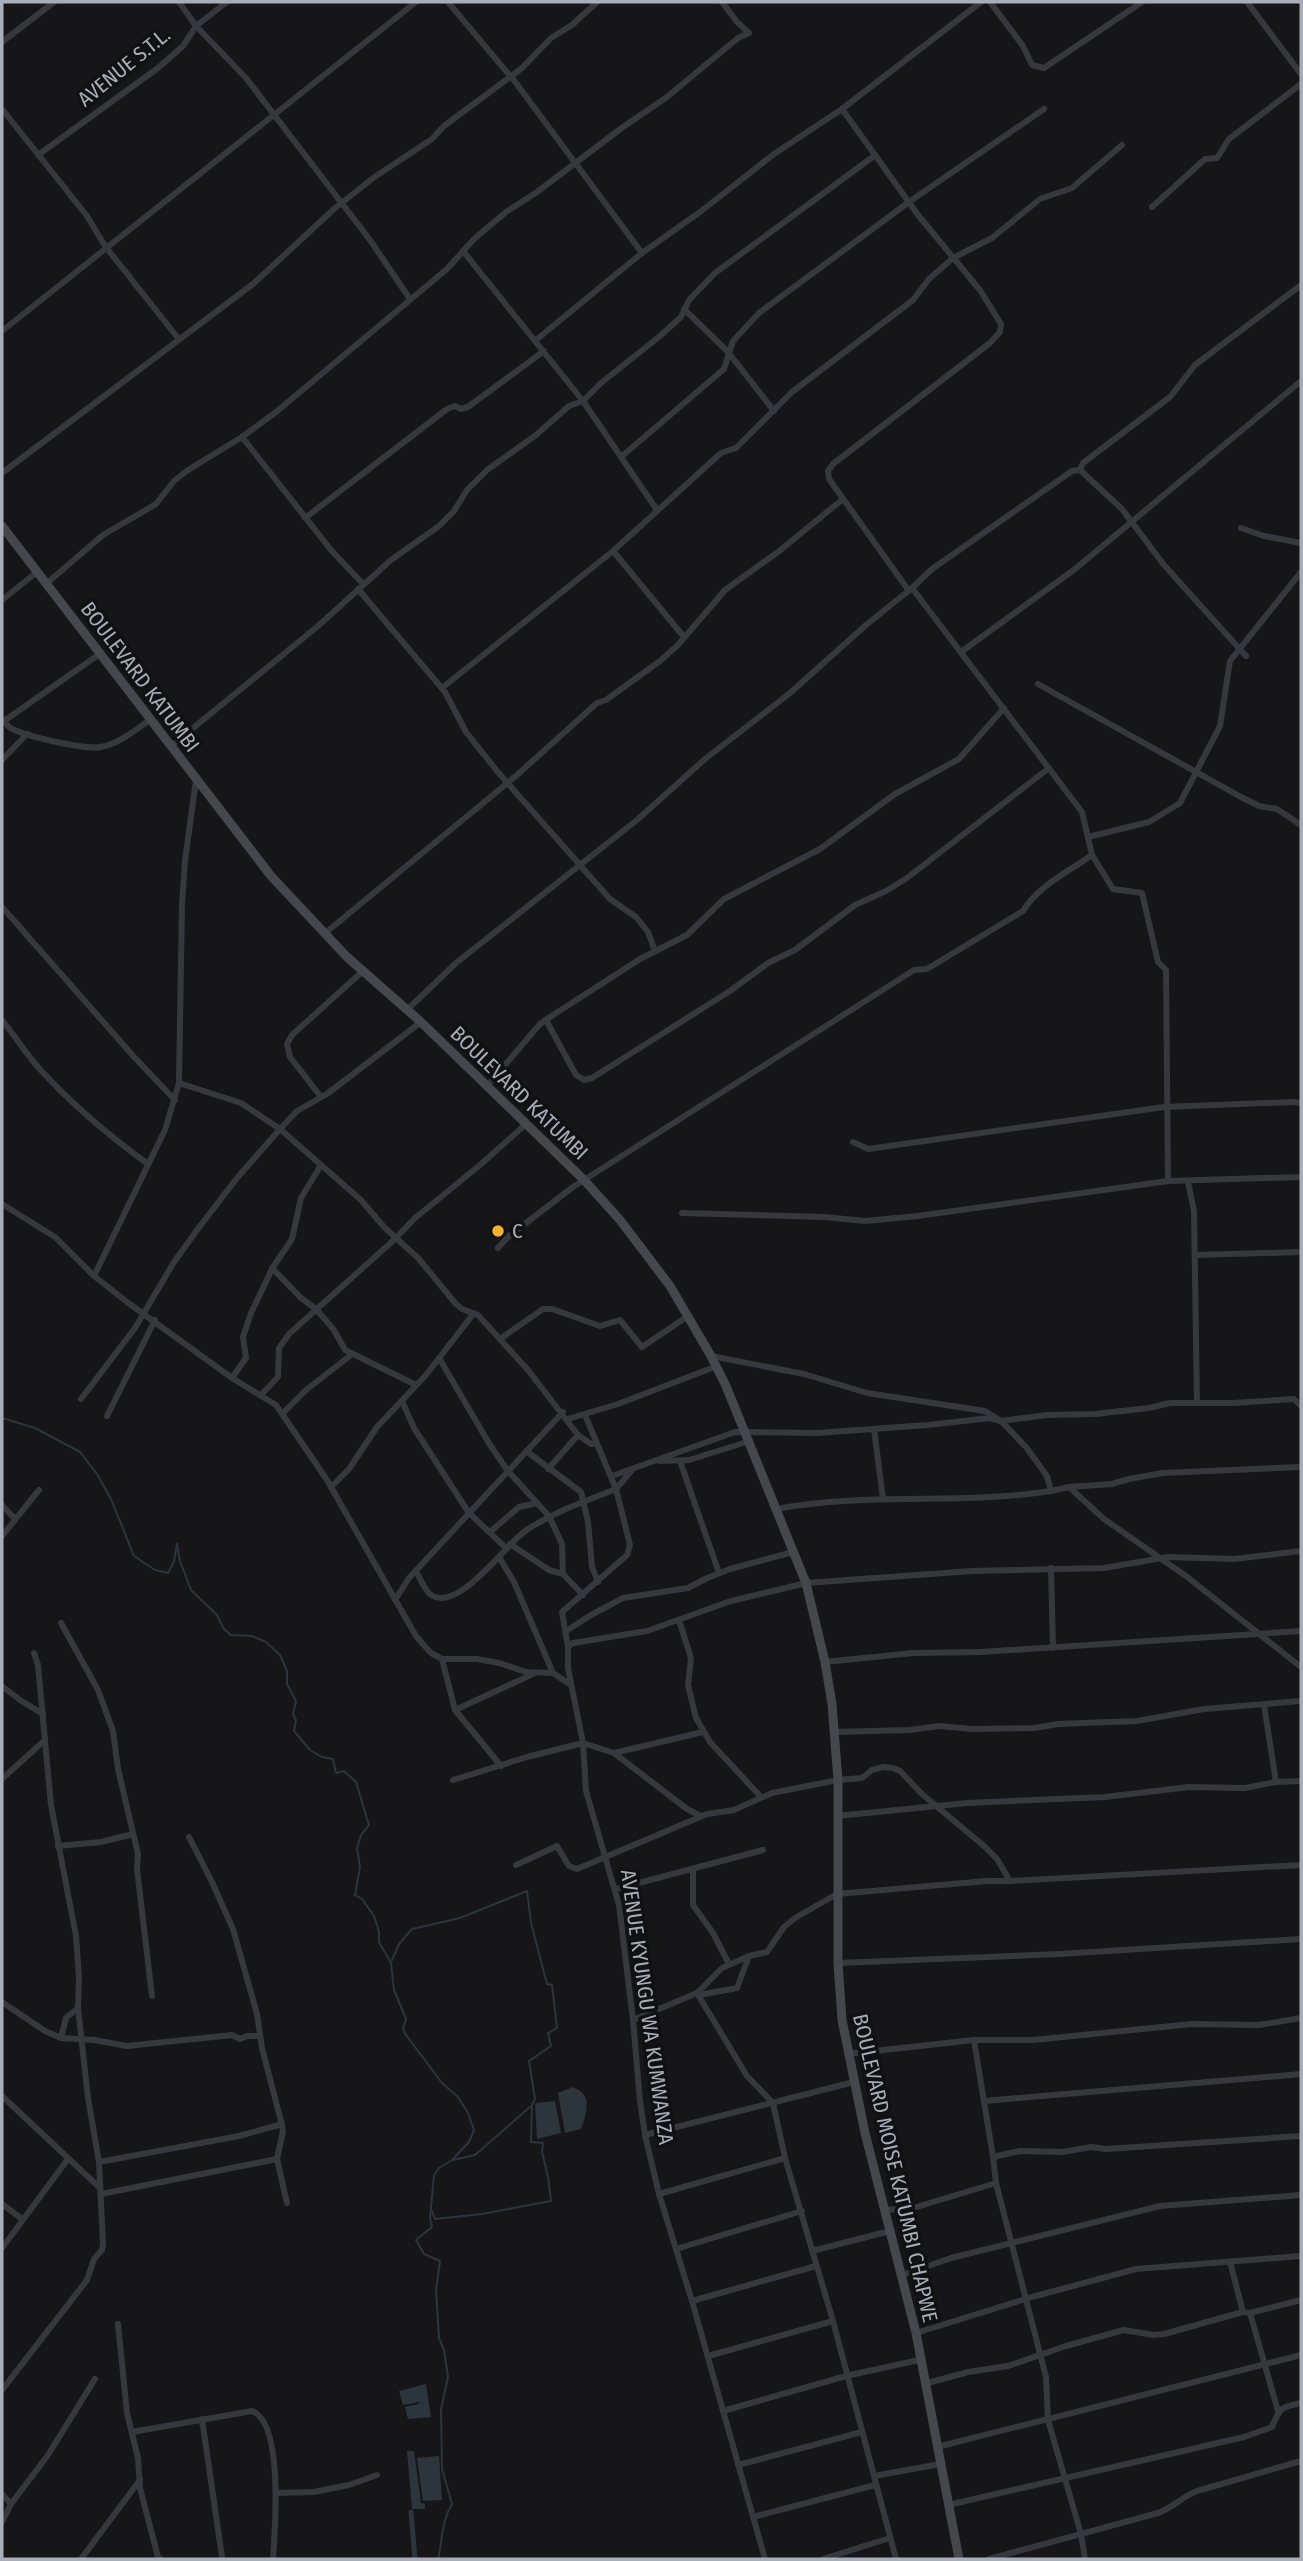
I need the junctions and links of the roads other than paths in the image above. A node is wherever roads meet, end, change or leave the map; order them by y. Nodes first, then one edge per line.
1 (54, 2) edge
2 (179, 2) edge
3 (227, 2) edge
4 (416, 2) edge
5 (449, 2) edge
6 (597, 2) edge
7 (722, 2) edge
8 (981, 2) edge
9 (990, 2) edge
10 (1004, 2) edge
11 (1142, 2) edge
12 (1247, 2) edge
13 (995, 8) junction
14 (196, 26) junction
15 (2, 42) edge
16 (1301, 74) edge
17 (510, 76) junction
18 (1301, 84) edge
19 (2, 109) edge
20 (842, 109) junction
21 (1044, 109) dead end
22 (273, 114) junction
23 (1122, 145) dead end
24 (38, 155) junction
25 (874, 156) junction
26 (575, 163) junction
27 (909, 202) junction
28 (342, 204) junction
29 (1152, 207) dead end
30 (105, 246) junction
31 (463, 251) junction
32 (642, 253) junction
33 (953, 258) junction
34 (1301, 285) edge
35 (410, 299) junction
36 (684, 309) junction
37 (2, 331) edge
38 (178, 338) junction
39 (536, 340) junction
40 (544, 351) junction
41 (729, 352) junction
42 (1301, 381) edge
43 (583, 401) junction
44 (774, 411) junction
45 (242, 437) junction
46 (621, 457) junction
47 (1080, 470) junction
48 (2, 473) edge
49 (843, 499) junction
50 (657, 510) junction
51 (305, 518) junction
52 (1131, 522) junction
53 (2, 526) edge
54 (1241, 528) dead end
55 (1301, 543) edge
56 (613, 551) junction
57 (37, 572) junction
58 (1301, 572) edge
59 (47, 583) junction
60 (360, 587) junction
61 (911, 589) junction
62 (2, 600) edge
63 (684, 637) junction
64 (1240, 649) junction
65 (961, 652) junction
66 (101, 653) junction
67 (1246, 656) dead end
68 (1038, 684) dead end
69 (442, 688) junction
70 (1004, 708) junction
71 (3, 720) edge
72 (150, 720) junction
73 (27, 734) junction
74 (170, 747) junction
75 (2, 760) edge
76 (1049, 768) junction
77 (1197, 771) junction
78 (196, 780) junction
79 (508, 782) junction
80 (1301, 825) edge
81 (1088, 838) junction
82 (1092, 855) junction
83 (581, 864) junction
84 (2, 907) edge
85 (324, 934) junction
86 (655, 951) junction
87 (363, 971) junction
88 (408, 1010) junction
89 (2, 1020) edge
90 (546, 1020) junction
91 (421, 1022) junction
92 (179, 1083) junction
93 (487, 1086) junction
94 (321, 1097) junction
95 (175, 1100) junction
96 (1301, 1103) edge
97 (1167, 1107) junction
98 (526, 1124) junction
99 (280, 1129) junction
100 (853, 1142) dead end
101 (148, 1164) junction
102 (321, 1165) junction
103 (1301, 1177) edge
104 (584, 1180) junction
105 (1168, 1181) junction
106 (1188, 1182) junction
107 (2, 1204) edge
108 (682, 1213) dead end
109 (395, 1239) junction
110 (498, 1248) dead end
111 (1301, 1252) edge
112 (1196, 1255) junction
113 (272, 1268) junction
114 (94, 1276) junction
115 (316, 1309) junction
116 (145, 1313) junction
117 (474, 1313) junction
118 (688, 1316) junction
119 (155, 1320) junction
120 (500, 1339) junction
121 (351, 1354) junction
122 (711, 1356) junction
123 (439, 1358) junction
124 (717, 1366) junction
125 (232, 1378) junction
126 (416, 1385) junction
127 (261, 1395) junction
128 (81, 1399) dead end
129 (402, 1402) junction
130 (1197, 1403) junction
131 (1301, 1406) edge
132 (563, 1412) junction
133 (283, 1413) junction
134 (585, 1415) junction
135 (107, 1416) dead end
136 (568, 1419) junction
137 (1001, 1421) junction
138 (874, 1429) junction
139 (744, 1432) junction
140 (579, 1434) junction
141 (750, 1441) junction
142 (597, 1444) junction
143 (526, 1451) junction
144 (654, 1460) junction
145 (680, 1461) junction
146 (1301, 1468) edge
147 (548, 1469) junction
148 (632, 1470) junction
149 (508, 1471) junction
150 (612, 1475) junction
151 (331, 1487) junction
152 (1069, 1487) junction
153 (616, 1489) junction
154 (39, 1490) dead end
155 (1051, 1491) junction
156 (883, 1499) junction
157 (583, 1500) junction
158 (537, 1503) junction
159 (2, 1505) edge
160 (776, 1509) junction
161 (470, 1513) junction
162 (550, 1516) junction
163 (16, 1519) junction
164 (490, 1532) junction
165 (2, 1536) edge
166 (508, 1546) junction
167 (1301, 1551) edge
168 (793, 1552) junction
169 (499, 1558) junction
170 (1161, 1558) junction
171 (1051, 1568) junction
172 (416, 1571) junction
173 (719, 1573) junction
174 (564, 1574) junction
175 (598, 1583) junction
176 (806, 1583) junction
177 (583, 1595) junction
178 (395, 1600) junction
179 (679, 1620) junction
180 (61, 1623) dead end
181 (566, 1631) junction
182 (1301, 1631) edge
183 (1259, 1633) junction
184 (568, 1647) junction
185 (1054, 1648) junction
186 (34, 1653) dead end
187 (442, 1659) junction
188 (825, 1662) junction
189 (1301, 1667) edge
190 (534, 1673) junction
191 (553, 1673) junction
192 (571, 1685) junction
193 (2, 1686) edge
194 (1301, 1701) edge
195 (1264, 1705) junction
196 (456, 1710) junction
197 (43, 1714) junction
198 (703, 1732) junction
199 (833, 1732) junction
200 (45, 1740) junction
201 (583, 1743) junction
202 (614, 1753) junction
203 (501, 1766) junction
204 (2, 1780) edge
205 (453, 1780) dead end
206 (838, 1780) junction
207 (1301, 1781) edge
208 (1276, 1782) junction
209 (760, 1796) junction
210 (937, 1806) junction
211 (687, 1809) junction
212 (701, 1816) junction
213 (837, 1816) junction
214 (692, 1820) junction
215 (133, 1834) junction
216 (189, 1837) dead end
217 (58, 1846) junction
218 (763, 1850) dead end
219 (606, 1855) junction
220 (516, 1865) dead end
221 (1301, 1865) edge
222 (693, 1870) junction
223 (1010, 1881) junction
224 (616, 1889) junction
225 (837, 1894) junction
226 (1301, 1939) edge
227 (749, 1956) junction
228 (838, 1963) junction
229 (729, 1964) junction
230 (698, 1994) junction
231 (152, 1996) dead end
232 (2, 2002) edge
233 (78, 2008) junction
234 (1301, 2018) edge
235 (633, 2020) junction
236 (260, 2036) junction
237 (61, 2038) junction
238 (81, 2040) junction
239 (974, 2040) junction
240 (847, 2054) junction
241 (1301, 2074) edge
242 (854, 2082) junction
243 (2, 2096) edge
244 (984, 2101) junction
245 (773, 2103) junction
246 (282, 2124) junction
247 (645, 2135) junction
248 (1301, 2136) edge
249 (993, 2157) junction
250 (785, 2158) junction
251 (68, 2159) junction
252 (277, 2159) junction
253 (99, 2162) junction
254 (996, 2183) junction
255 (101, 2191) junction
256 (659, 2194) junction
257 (1301, 2195) edge
258 (287, 2203) dead end
259 (2, 2204) edge
260 (885, 2210) junction
261 (802, 2211) junction
262 (22, 2219) junction
263 (890, 2231) junction
264 (1010, 2243) junction
265 (2, 2248) edge
266 (676, 2249) junction
267 (812, 2251) junction
268 (1301, 2256) edge
269 (1230, 2262) junction
270 (816, 2266) junction
271 (900, 2276) junction
272 (1025, 2300) junction
273 (1301, 2300) edge
274 (692, 2301) junction
275 (1246, 2313) junction
276 (833, 2321) junction
277 (118, 2324) dead end
278 (916, 2333) junction
279 (1039, 2355) junction
280 (1301, 2355) edge
281 (708, 2356) junction
282 (919, 2360) junction
283 (1263, 2364) junction
284 (846, 2375) junction
285 (95, 2379) dead end
286 (924, 2384) junction
287 (2, 2390) edge
288 (1301, 2403) edge
289 (723, 2411) junction
290 (1278, 2411) junction
291 (202, 2419) junction
292 (1048, 2420) junction
293 (132, 2432) junction
294 (862, 2432) junction
295 (937, 2447) junction
296 (1301, 2461) edge
297 (940, 2464) junction
298 (738, 2465) junction
299 (377, 2475) dead end
300 (874, 2476) junction
301 (1063, 2477) junction
302 (140, 2480) junction
303 (875, 2485) junction
304 (276, 2493) junction
305 (2, 2494) edge
306 (11, 2504) junction
307 (948, 2505) junction
308 (753, 2517) junction
309 (2, 2522) edge
310 (1081, 2534) junction
311 (890, 2538) junction
312 (1021, 2550) junction
313 (222, 2557) dead end
314 (81, 2559) edge
315 (161, 2559) edge
316 (273, 2559) edge
317 (765, 2559) edge
318 (823, 2559) edge
319 (896, 2559) edge
320 (959, 2559) edge
321 (989, 2559) edge
322 (1023, 2559) edge
323 (1085, 2559) edge

1 - 15 street
2 - 14 street
3 - 14 street, AVENUE S.T.L.
4 - 22 street
5 - 17 street
6 - 17 street
7 - 26 street
8 - 20 street
9 - 13 street
10 - 13 street
11 - 13 street
12 - 16 street
14 - 22 street
14 - 24 street, AVENUE S.T.L.
17 - 26 street
17 - 28 street
18 - 29 street
19 - 24 street
20 - 25 street
20 - 32 street
21 - 27 street
22 - 28 street
22 - 30 street
23 - 33 street
24 - 30 street
25 - 27 street
25 - 36 street
26 - 31 street
26 - 32 street
27 - 33 street
27 - 41 street
28 - 35 street
28 - 38 street
30 - 37 street
30 - 38 street
31 - 35 street
31 - 39 street
32 - 39 street
33 - 44 street
33 - 49 street
34 - 47 street
35 - 45 street
36 - 41 street
36 - 43 street
38 - 48 street
39 - 40 street
40 - 43 street
40 - 51 street
41 - 44 street
41 - 46 street
42 - 52 street
43 - 46 street
43 - 60 street
44 - 50 street
45 - 51 street
45 - 59 street
46 - 50 street
47 - 52 street
47 - 61 street
49 - 61 street
49 - 63 street
50 - 56 street
51 - 60 street
52 - 64 street
52 - 65 street
53 - 57 street, BOULEVARD KATUMBI
54 - 55 street
56 - 63 street
56 - 69 street
57 - 59 street, BOULEVARD KATUMBI
57 - 62 street
58 - 64 street
59 - 66 street, BOULEVARD KATUMBI
60 - 69 street
60 - 74 street
61 - 65 street
61 - 83 street
63 - 79 street
64 - 67 street
64 - 77 street
65 - 70 street
66 - 71 street
66 - 72 street, BOULEVARD KATUMBI
68 - 77 street
69 - 79 street
70 - 76 street
70 - 86 street
71 - 73 street
72 - 73 street
72 - 74 street, BOULEVARD KATUMBI
73 - 75 street
74 - 78 street, BOULEVARD KATUMBI
76 - 81 street
76 - 90 street
77 - 80 street
77 - 81 street
78 - 85 street, BOULEVARD KATUMBI
78 - 92 street
79 - 83 street
79 - 85 street
81 - 82 street
82 - 97 street
82 - 104 street
83 - 86 street
83 - 88 street
84 - 95 street
85 - 87 street, BOULEVARD KATUMBI
86 - 90 street
87 - 88 street, BOULEVARD KATUMBI
87 - 94 street
88 - 91 street, BOULEVARD KATUMBI
89 - 101 street
90 - 93 street
91 - 93 street, BOULEVARD KATUMBI
91 - 94 street
92 - 95 street
92 - 99 street
93 - 98 street, BOULEVARD KATUMBI
94 - 99 street
95 - 101 street
96 - 97 street
97 - 100 street
97 - 105 street
98 - 104 street, BOULEVARD KATUMBI
98 - 109 street
99 - 102 street
99 - 116 street
101 - 114 street
102 - 109 street
102 - 113 street
103 - 106 street
104 - 110 street
104 - 118 street, BOULEVARD KATUMBI
105 - 106 street
105 - 108 street
106 - 112 street
107 - 114 street
109 - 115 street
109 - 117 street
111 - 112 street
112 - 130 street
113 - 115 street
113 - 125 street
114 - 116 street
115 - 121 street
115 - 127 street
116 - 119 street
116 - 128 street
117 - 120 street
117 - 123 street
118 - 120 street
118 - 122 street, BOULEVARD KATUMBI
119 - 125 street
119 - 135 street
120 - 132 street
121 - 126 street
121 - 133 street
122 - 124 street, BOULEVARD KATUMBI
122 - 137 street
123 - 126 street
123 - 149 street
124 - 134 street
124 - 139 street, BOULEVARD KATUMBI
125 - 127 street
126 - 129 street
127 - 133 street
129 - 151 street
129 - 161 street
130 - 131 street
130 - 137 street
132 - 136 street
132 - 143 street
133 - 151 street
134 - 136 street
134 - 142 street
136 - 140 street
137 - 138 street
137 - 155 street
138 - 139 street
138 - 156 street
139 - 141 street, BOULEVARD KATUMBI
139 - 144 street
140 - 142 street
140 - 147 street
141 - 145 street
141 - 160 street, BOULEVARD KATUMBI
142 - 150 street
143 - 147 street
143 - 149 street
144 - 145 street
144 - 148 street
145 - 173 street
146 - 152 street
147 - 157 street
148 - 150 street
148 - 153 street
149 - 158 street
149 - 161 street
150 - 153 street
151 - 178 street
152 - 155 street
152 - 170 street
153 - 157 street
153 - 175 street
154 - 163 street
155 - 156 street
156 - 160 street
157 - 162 street
157 - 175 street
158 - 162 street
158 - 164 street
159 - 163 street
160 - 168 street, BOULEVARD KATUMBI
161 - 164 street
161 - 172 street
162 - 166 street
162 - 174 street
163 - 165 street
164 - 166 street
166 - 169 street
166 - 174 street
167 - 170 street
168 - 173 street
168 - 176 street, BOULEVARD KATUMBI
169 - 172 street
169 - 191 street
170 - 171 street
170 - 183 street
171 - 176 street
171 - 185 street
172 - 178 street
173 - 181 street
174 - 177 street
175 - 177 street
176 - 179 street
176 - 188 street, BOULEVARD KATUMBI
177 - 181 street
178 - 187 street
179 - 184 street
179 - 198 street
180 - 215 street
181 - 184 street, AVENUE KYUNGU WA KUMWANZA
182 - 183 street
183 - 185 street
183 - 189 street
184 - 192 street, AVENUE KYUNGU WA KUMWANZA
185 - 188 street
186 - 197 street
187 - 190 street
187 - 196 street
188 - 199 street, BOULEVARD KATUMBI
190 - 191 street
190 - 196 street
191 - 192 street
192 - 201 street, AVENUE KYUNGU WA KUMWANZA
193 - 197 street
194 - 195 street
195 - 199 street
195 - 208 street
196 - 203 street
197 - 200 street
198 - 202 street
198 - 209 street
199 - 206 street, BOULEVARD KATUMBI
200 - 204 street
200 - 217 street
201 - 202 street
201 - 203 street
201 - 219 street, AVENUE KYUNGU WA KUMWANZA
202 - 211 street
203 - 205 street
206 - 209 street
206 - 210 street
206 - 213 street, BOULEVARD MOISE KATUMBI CHAPWE
207 - 208 street
208 - 210 street
209 - 212 street
210 - 213 street
210 - 223 street
211 - 212 street
211 - 214 street
212 - 214 street
213 - 225 street, BOULEVARD MOISE KATUMBI CHAPWE
214 - 219 street
215 - 217 street
215 - 231 street
216 - 236 street
217 - 233 street
218 - 222 street
219 - 220 street
219 - 224 street, AVENUE KYUNGU WA KUMWANZA
221 - 223 street
222 - 224 street
222 - 229 street
223 - 225 street
224 - 235 street, AVENUE KYUNGU WA KUMWANZA
225 - 227 street
225 - 228 street, BOULEVARD MOISE KATUMBI CHAPWE
226 - 228 street
227 - 229 street
227 - 230 street
228 - 240 street, BOULEVARD MOISE KATUMBI CHAPWE
229 - 230 street
230 - 235 street
230 - 245 street
232 - 237 street
233 - 237 street
233 - 238 street
234 - 239 street
235 - 247 street, AVENUE KYUNGU WA KUMWANZA
236 - 238 street
236 - 246 street
237 - 238 street
238 - 253 street
239 - 240 street
239 - 244 street
240 - 242 street, BOULEVARD MOISE KATUMBI CHAPWE
241 - 244 street
242 - 245 street
242 - 260 street, BOULEVARD MOISE KATUMBI CHAPWE
243 - 251 street
244 - 249 street
245 - 247 street
245 - 250 street
246 - 252 street
246 - 253 street
247 - 256 street, AVENUE KYUNGU WA KUMWANZA
248 - 249 street
249 - 254 street
250 - 256 street
250 - 261 street
251 - 255 street
251 - 262 street
252 - 255 street
252 - 258 street
253 - 255 street
254 - 260 street
254 - 264 street
255 - 287 street
256 - 266 street, AVENUE KYUNGU WA KUMWANZA
257 - 264 street
259 - 262 street
260 - 263 street, BOULEVARD MOISE KATUMBI CHAPWE
261 - 266 street
261 - 267 street
262 - 265 street
263 - 267 street
263 - 271 street, BOULEVARD MOISE KATUMBI CHAPWE
264 - 271 street
264 - 272 street
266 - 274 street, AVENUE KYUNGU WA KUMWANZA
267 - 270 street
268 - 269 street
269 - 272 street
269 - 275 street
270 - 274 street
270 - 276 street
271 - 278 street, BOULEVARD MOISE KATUMBI CHAPWE
272 - 278 street
272 - 279 street
273 - 275 street
274 - 281 street, AVENUE KYUNGU WA KUMWANZA
275 - 279 street
275 - 283 street
276 - 281 street
276 - 284 street
277 - 293 street
278 - 282 street, BOULEVARD MOISE KATUMBI CHAPWE
279 - 286 street
279 - 292 street
280 - 283 street
281 - 289 street, AVENUE KYUNGU WA KUMWANZA
282 - 284 street
282 - 286 street, BOULEVARD MOISE KATUMBI CHAPWE
283 - 290 street
283 - 292 street
284 - 289 street
284 - 294 street
285 - 306 street
286 - 295 street, BOULEVARD MOISE KATUMBI CHAPWE
288 - 290 street
289 - 298 street, AVENUE KYUNGU WA KUMWANZA
290 - 301 street
291 - 293 street
291 - 304 street
291 - 313 street
292 - 295 street
292 - 301 street
293 - 302 street
294 - 298 street
294 - 300 street
295 - 297 street, BOULEVARD MOISE KATUMBI CHAPWE
296 - 310 street
297 - 300 street
297 - 307 street, BOULEVARD MOISE KATUMBI CHAPWE
298 - 308 street, AVENUE KYUNGU WA KUMWANZA
299 - 304 street
300 - 303 street
301 - 307 street
301 - 310 street
302 - 314 street
302 - 315 street
303 - 308 street
303 - 311 street
304 - 316 street
305 - 306 street
306 - 309 street
307 - 320 street, BOULEVARD MOISE KATUMBI CHAPWE
308 - 317 street, AVENUE KYUNGU WA KUMWANZA
310 - 312 street
310 - 323 street
311 - 318 street
311 - 319 street
312 - 321 street
312 - 322 street

